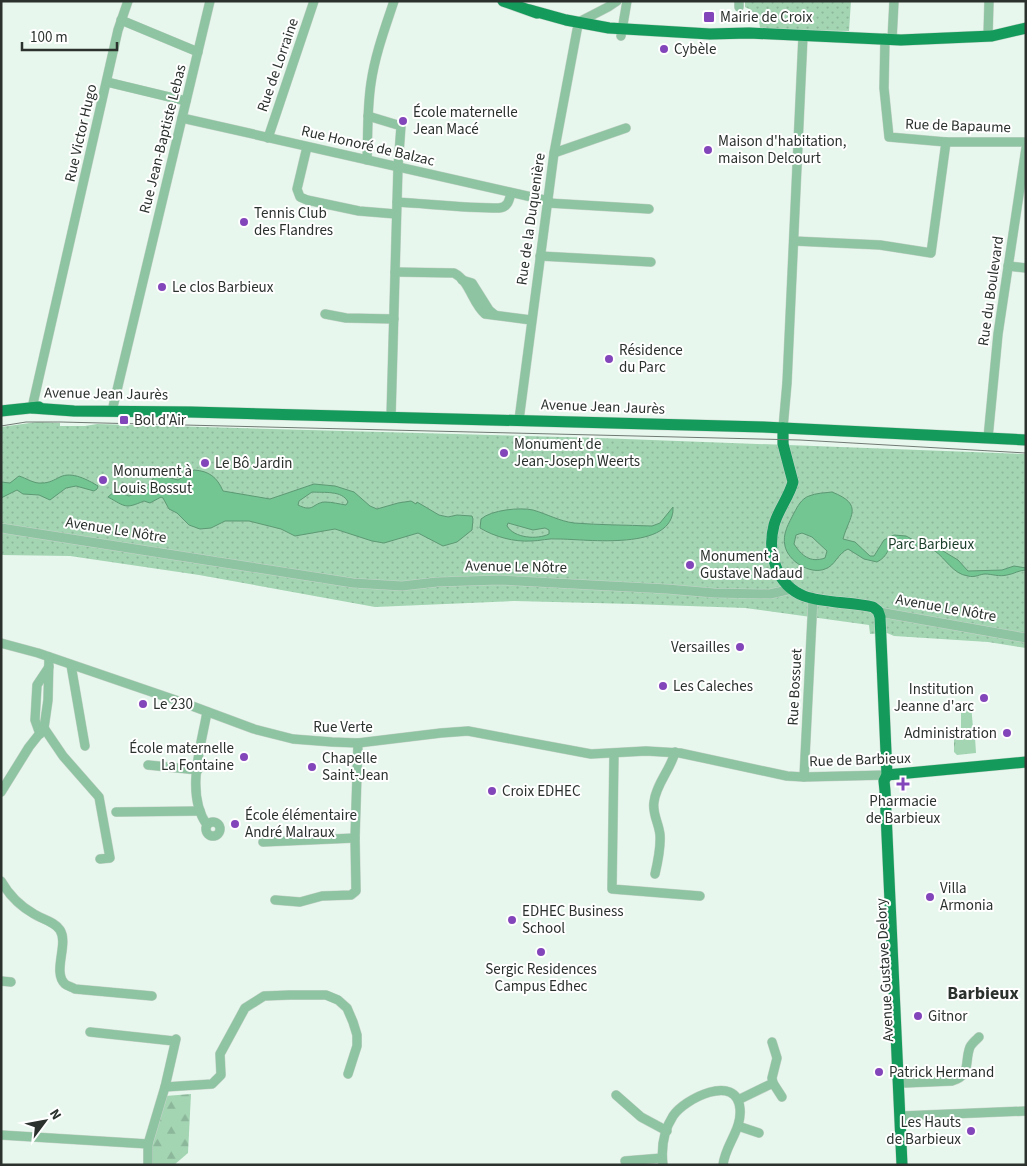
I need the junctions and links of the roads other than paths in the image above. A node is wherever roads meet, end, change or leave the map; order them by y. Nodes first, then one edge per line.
1 (128, 1) edge
2 (210, 1) edge
3 (314, 1) edge
4 (394, 1) edge
5 (503, 1) edge
6 (617, 1) edge
7 (628, 1) edge
8 (894, 1) edge
9 (989, 1) edge
10 (120, 20) junction
11 (578, 25) junction
12 (1026, 28) edge
13 (621, 33) junction
14 (988, 36) junction
15 (803, 39) junction
16 (887, 40) junction
17 (198, 52) junction
18 (107, 82) junction
19 (186, 101) junction
20 (368, 116) junction
21 (182, 118) junction
22 (626, 128) dead end
23 (268, 138) junction
24 (946, 142) junction
25 (1026, 142) edge
26 (306, 147) junction
27 (1026, 148) edge
28 (554, 153) junction
29 (367, 160) junction
30 (398, 167) junction
31 (511, 193) junction
32 (397, 202) junction
33 (548, 202) junction
34 (649, 209) dead end
35 (396, 214) junction
36 (794, 241) junction
37 (540, 256) junction
38 (651, 262) dead end
39 (1008, 266) junction
40 (1026, 268) edge
41 (395, 272) junction
42 (325, 314) dead end
43 (394, 319) junction
44 (532, 320) junction
45 (32, 408) junction
46 (112, 409) junction
47 (1, 411) edge
48 (391, 417) junction
49 (519, 420) junction
50 (784, 428) junction
51 (988, 438) junction
52 (1026, 440) edge
53 (1, 528) edge
54 (792, 589) junction
55 (813, 598) junction
56 (879, 612) junction
57 (1026, 638) edge
58 (1, 643) edge
59 (49, 657) junction
60 (71, 665) junction
61 (207, 712) junction
62 (42, 731) junction
63 (358, 743) junction
64 (85, 746) dead end
65 (675, 752) junction
66 (614, 754) junction
67 (697, 756) joint
68 (1026, 762) edge
69 (148, 765) dead end
70 (198, 770) junction
71 (887, 775) junction
72 (804, 777) junction
73 (1, 792) edge
74 (200, 811) junction
75 (116, 812) dead end
76 (207, 825) dead end
77 (354, 838) junction
78 (264, 842) dead end
79 (100, 859) dead end
80 (655, 874) dead end
81 (1, 881) edge
82 (700, 896) dead end
83 (275, 900) dead end
84 (1, 981) edge
85 (11, 982) dead end
86 (152, 996) dead end
87 (90, 1032) dead end
88 (979, 1037) dead end
89 (772, 1042) dead end
90 (348, 1074) dead end
91 (773, 1083) junction
92 (905, 1083) junction
93 (165, 1087) junction
94 (616, 1095) dead end
95 (782, 1097) dead end
96 (738, 1100) junction
97 (1026, 1111) edge
98 (904, 1116) junction
99 (738, 1126) junction
100 (666, 1131) junction
101 (759, 1133) dead end
102 (1, 1135) edge
103 (148, 1144) junction
104 (625, 1160) dead end
105 (662, 1161) edge
106 (148, 1165) edge
107 (724, 1165) edge
108 (902, 1165) edge
109 (909, 1165) edge

1 - 10 street, Rue Victor Hugo
2 - 17 street, Rue Jean-Baptiste Lebas
3 - 23 street, Rue de Lorraine
4 - 20 street
5 - 11 main road
6 - 11 street
7 - 13 street
8 - 16 street
9 - 14 street
10 - 17 street
10 - 18 street, Rue Victor Hugo
11 - 13 main road
11 - 28 street, Rue de la Duquenière
12 - 14 main road
13 - 15 main road
14 - 16 main road
15 - 16 main road
15 - 36 street
16 - 24 street, Rue de Bapaume
17 - 19 street, Rue Jean-Baptiste Lebas
18 - 19 street
18 - 45 street, Rue Victor Hugo
19 - 21 street, Rue Jean-Baptiste Lebas
20 - 29 street
20 - 30 street
21 - 23 street, Rue Honoré de Balzac
21 - 46 street, Rue Jean-Baptiste Lebas
22 - 28 street
23 - 26 street, Rue Honoré de Balzac
24 - 25 street, Rue de Bapaume
24 - 36 street
26 - 29 street, Rue Honoré de Balzac
26 - 35 street
27 - 39 street, Rue du Boulevard
28 - 33 street, Rue de la Duquenière
29 - 30 street, Rue Honoré de Balzac
30 - 31 street, Rue Honoré de Balzac
30 - 32 street
31 - 32 street
31 - 33 street, Rue Honoré de Balzac
32 - 35 street
33 - 34 street, Rue Honoré de Balzac
33 - 37 street, Rue de la Duquenière
35 - 41 street
36 - 50 street
37 - 38 street
37 - 44 street, Rue de la Duquenière
39 - 40 street
39 - 51 street, Rue du Boulevard
41 - 43 street
41 - 44 street
42 - 43 street
43 - 48 street
44 - 49 street, Rue de la Duquenière
45 - 46 main road, Avenue Jean Jaurès
45 - 47 main road, Avenue Jean Jaurès
46 - 48 main road, Avenue Jean Jaurès
48 - 49 main road, Avenue Jean Jaurès
49 - 50 main road, Avenue Jean Jaurès
50 - 51 main road, Avenue Jean Jaurès
50 - 54 main road
51 - 52 main road, Avenue Jean Jaurès
53 - 54 street, Avenue Le Nôtre
54 - 55 main road, Avenue Le Nôtre
55 - 56 main road, Avenue Le Nôtre
55 - 72 street, Rue Bossuet
56 - 57 street, Avenue Le Nôtre
56 - 71 main road, Avenue Gustave Delory
58 - 59 street, Rue Verte
59 - 60 street, Rue Verte
59 - 62 street
60 - 61 street, Rue Verte
60 - 64 street
61 - 63 street, Rue Verte
61 - 70 street
62 - 73 street
62 - 79 street
63 - 66 street, Rue Verte
63 - 77 street
65 - 66 street, Rue Verte
65 - 67 street, Rue Verte
65 - 80 street
66 - 82 street
67 - 72 street, Rue de Barbieux
68 - 71 main road, Rue de Barbieux
69 - 70 street
70 - 74 street
71 - 72 street, Rue de Barbieux
71 - 92 main road, Avenue Gustave Delory
71 - 98 main road, Avenue Gustave Delory
74 - 75 street
74 - 76 street
77 - 78 street
77 - 83 street
81 - 86 street
84 - 85 street
87 - 93 street
88 - 92 street
89 - 91 street
90 - 93 street
91 - 95 street
91 - 96 street
92 - 98 main road, Avenue Gustave Delory
93 - 103 street
94 - 100 street
96 - 99 street
96 - 100 street
97 - 98 street
98 - 108 main road, Avenue Gustave Delory
98 - 109 main road, Avenue Gustave Delory
99 - 101 street
99 - 107 street
100 - 105 street
102 - 103 street
103 - 106 street
104 - 105 street

